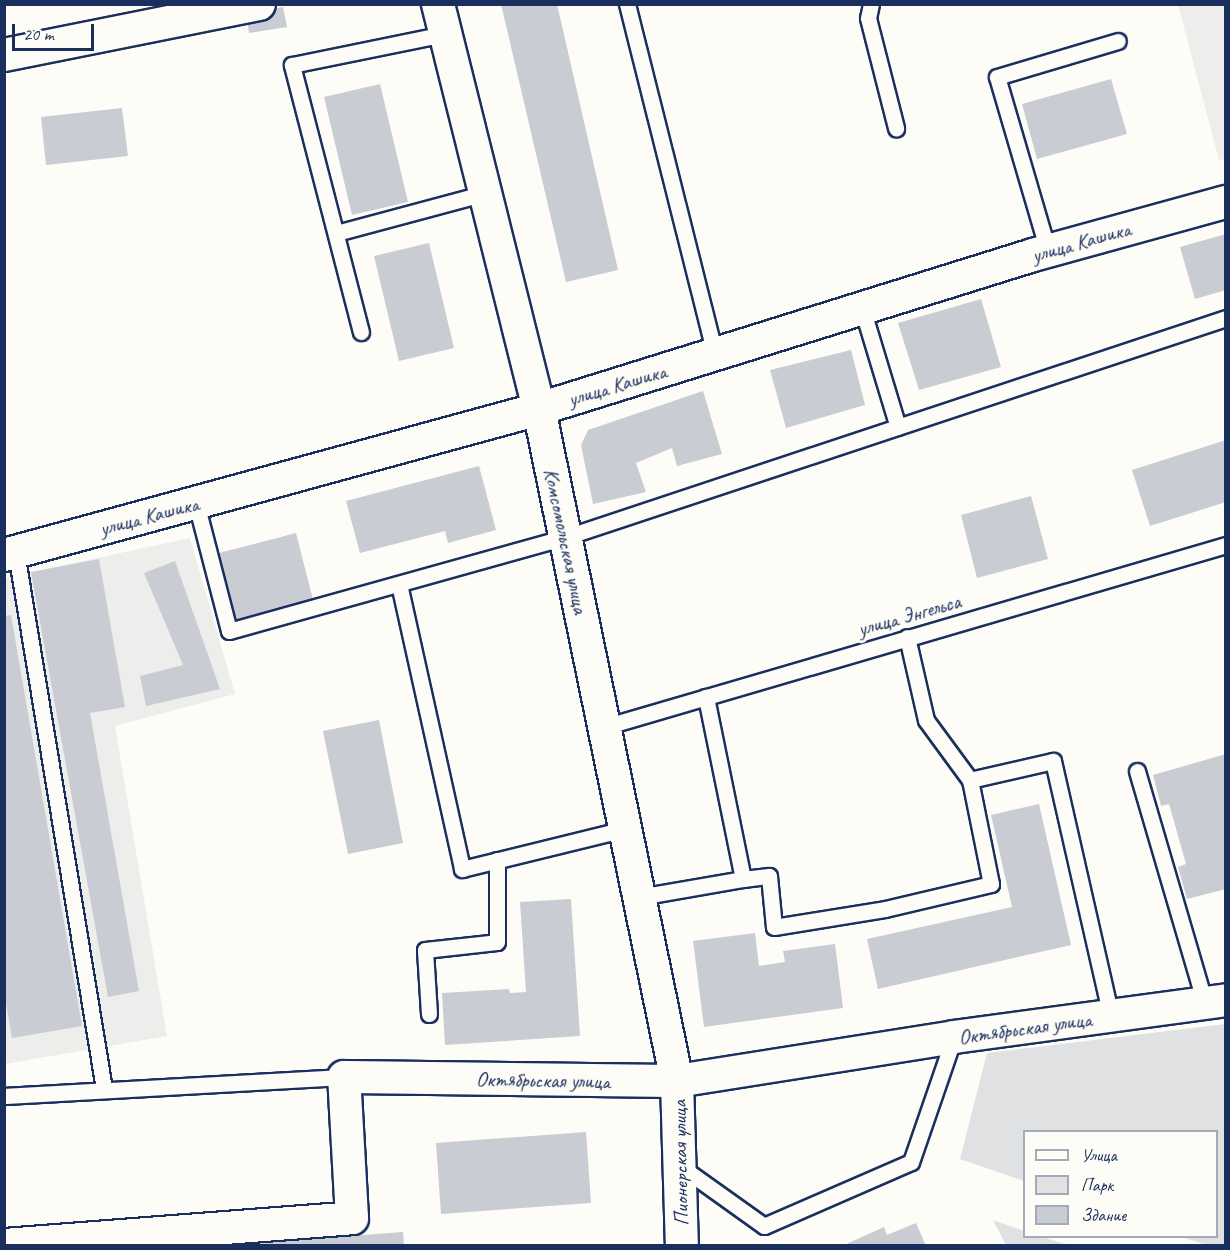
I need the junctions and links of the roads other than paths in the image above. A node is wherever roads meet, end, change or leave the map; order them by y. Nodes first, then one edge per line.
1 (259, 4) edge
2 (438, 4) edge
3 (627, 4) edge
4 (871, 4) edge
5 (217, 9) edge
6 (446, 34) junction
7 (1118, 41) dead end
8 (4, 55) edge
9 (896, 128) dead end
10 (485, 193) junction
11 (1226, 202) edge
12 (336, 233) junction
13 (1048, 251) junction
14 (862, 308) junction
15 (1226, 318) edge
16 (361, 332) dead end
17 (715, 354) junction
18 (539, 409) junction
19 (898, 427) junction
20 (196, 503) junction
21 (566, 537) junction
22 (1219, 547) edge
23 (10, 554) edge
24 (1226, 557) edge
25 (399, 584) junction
26 (907, 637) junction
27 (706, 697) junction
28 (604, 727) junction
29 (1137, 771) dead end
30 (970, 780) junction
31 (625, 829) junction
32 (497, 860) junction
33 (742, 879) junction
34 (639, 897) junction
35 (1215, 1002) edge
36 (429, 1014) dead end
37 (1111, 1016) junction
38 (954, 1037) junction
39 (344, 1077) junction
40 (677, 1081) junction
41 (104, 1089) junction
42 (4, 1096) edge
43 (680, 1166) junction
44 (4, 1245) edge
45 (682, 1245) edge

1 - 5 street
2 - 6 street, Комсомольская улица
3 - 17 lane
4 - 9 lane
5 - 8 street
6 - 10 street, Комсомольская улица
6 - 12 lane
7 - 13 lane
10 - 12 lane
10 - 18 street, Комсомольская улица
11 - 13 street, улица Кашика
12 - 16 lane
13 - 14 street, улица Кашика
14 - 17 street, улица Кашика
14 - 19 lane
15 - 19 lane
17 - 18 street, улица Кашика
18 - 20 street, улица Кашика
18 - 21 street, Комсомольская улица
19 - 21 lane
20 - 23 street, улица Кашика
20 - 25 lane
21 - 25 lane
21 - 28 street, Комсомольская улица
22 - 24 lane
22 - 26 lane, улица Энгельса
23 - 41 lane
25 - 32 lane
26 - 27 lane, улица Энгельса
26 - 30 lane
27 - 28 lane, улица Энгельса
27 - 33 lane
28 - 31 street, Комсомольская улица
29 - 35 lane
30 - 33 lane
30 - 37 lane
31 - 32 lane
31 - 34 street, Комсомольская улица
32 - 36 lane
33 - 34 lane
34 - 40 street, Комсомольская улица
35 - 37 street, Октябрьская улица
37 - 38 street, Октябрьская улица
38 - 40 street, Октябрьская улица
38 - 43 lane
39 - 40 street, Октябрьская улица
39 - 41 lane
39 - 44 street
40 - 43 street, Пионерская улица
41 - 42 lane
43 - 45 street, Пионерская улица

